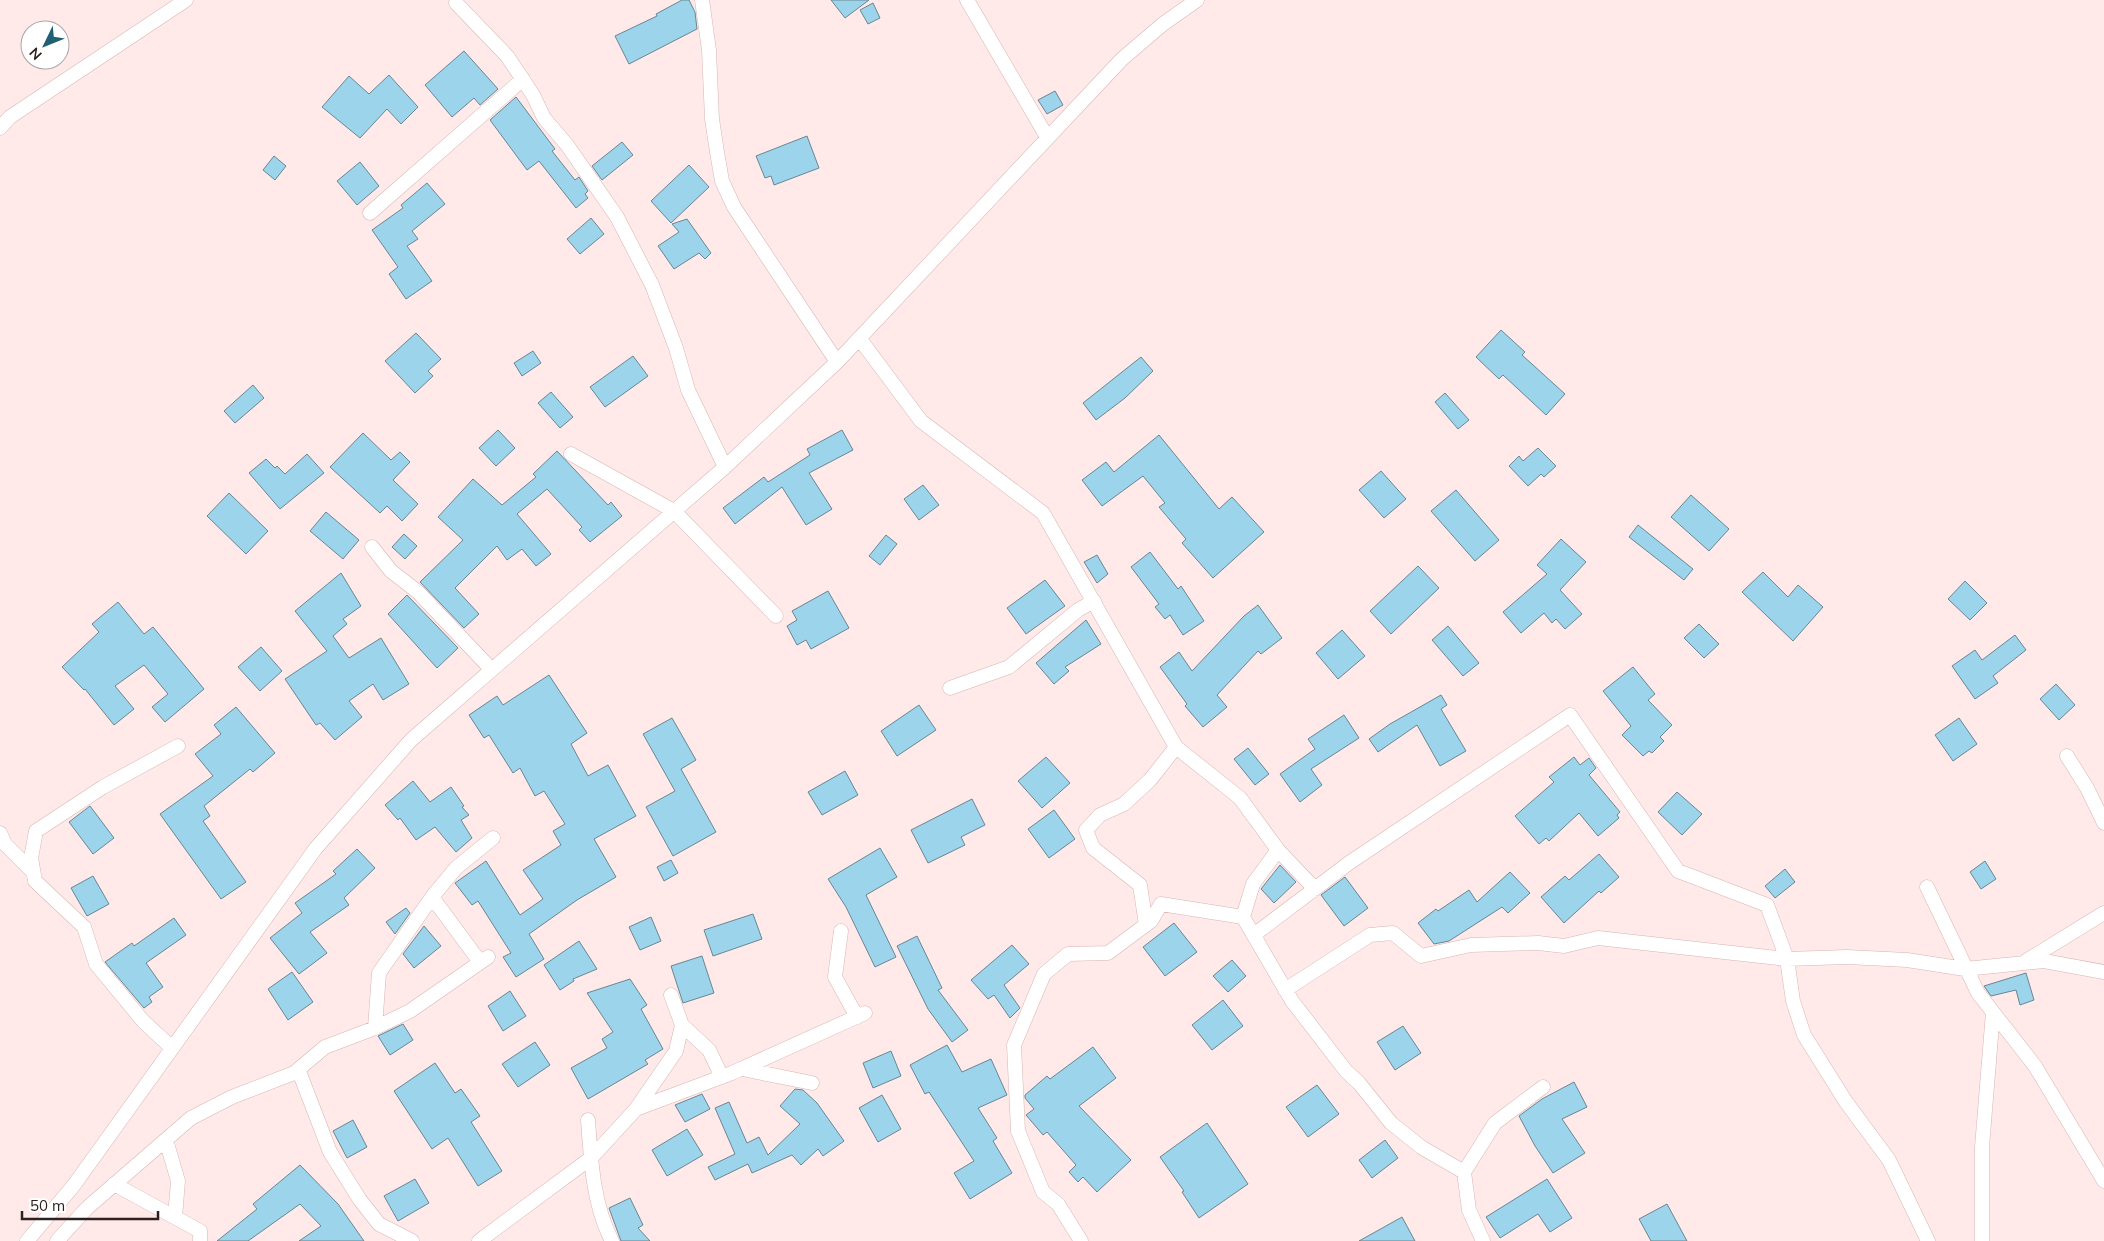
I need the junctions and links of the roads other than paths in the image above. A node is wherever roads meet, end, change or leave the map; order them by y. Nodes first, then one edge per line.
1 (186, 0) edge
2 (702, 0) edge
3 (967, 0) edge
4 (1197, 0) edge
5 (456, 3) dead end
6 (523, 79) junction
7 (0, 128) edge
8 (1047, 137) junction
9 (370, 212) dead end
10 (859, 338) junction
11 (837, 362) junction
12 (571, 454) dead end
13 (726, 467) junction
14 (674, 511) junction
15 (372, 547) dead end
16 (1094, 601) junction
17 (776, 616) dead end
18 (491, 669) junction
19 (950, 688) dead end
20 (178, 746) dead end
21 (1176, 747) junction
22 (2067, 756) dead end
23 (2104, 823) edge
24 (0, 833) edge
25 (492, 838) dead end
26 (1278, 850) junction
27 (33, 872) junction
28 (1927, 887) dead end
29 (1315, 889) junction
30 (432, 897) junction
31 (2104, 913) edge
32 (1243, 917) junction
33 (1146, 925) junction
34 (841, 931) dead end
35 (1255, 934) junction
36 (1787, 959) junction
37 (2022, 963) junction
38 (1965, 969) junction
39 (2104, 972) edge
40 (1285, 990) junction
41 (671, 995) dead end
42 (1993, 1012) junction
43 (682, 1024) junction
44 (375, 1028) junction
45 (171, 1047) junction
46 (742, 1069) junction
47 (294, 1072) junction
48 (722, 1077) junction
49 (812, 1083) dead end
50 (1542, 1088) dead end
51 (636, 1109) junction
52 (588, 1120) dead end
53 (166, 1140) junction
54 (590, 1158) junction
55 (1464, 1172) junction
56 (2104, 1181) edge
57 (114, 1184) junction
58 (175, 1217) junction
59 (62, 1239) edge
60 (27, 1241) edge
61 (200, 1241) edge
62 (412, 1241) edge
63 (479, 1241) edge
64 (612, 1241) edge
65 (1081, 1241) edge
66 (1483, 1241) edge
67 (1928, 1241) edge
68 (1982, 1241) edge

1 - 7 street
2 - 11 street
3 - 8 street
4 - 8 street
5 - 6 street
6 - 9 street
6 - 13 street
8 - 10 street
10 - 11 street
10 - 16 street
11 - 13 street
12 - 14 street
13 - 14 street
14 - 17 street
14 - 18 street
15 - 18 street
16 - 19 street
16 - 21 street
18 - 45 street
20 - 27 street
21 - 26 street
21 - 33 street
22 - 23 street
24 - 27 street
25 - 30 street
26 - 29 street
26 - 32 street
27 - 45 street
28 - 38 street
29 - 35 street
29 - 36 street
30 - 44 street
30 - 44 street
31 - 37 street
32 - 33 street
32 - 35 street
33 - 65 street
34 - 46 street
35 - 40 street
36 - 38 street
36 - 40 street
36 - 67 street
37 - 38 street
37 - 39 street
38 - 42 street
40 - 55 street
41 - 43 street
42 - 56 street
42 - 68 street
43 - 48 street
43 - 51 street
44 - 47 street
45 - 60 street
46 - 48 street
46 - 49 street
47 - 53 street
47 - 62 street
48 - 51 street
50 - 55 street
51 - 54 street
52 - 54 street
53 - 57 street
53 - 58 street
54 - 63 street
54 - 64 street
55 - 66 street
57 - 58 street
57 - 59 street
58 - 61 street

